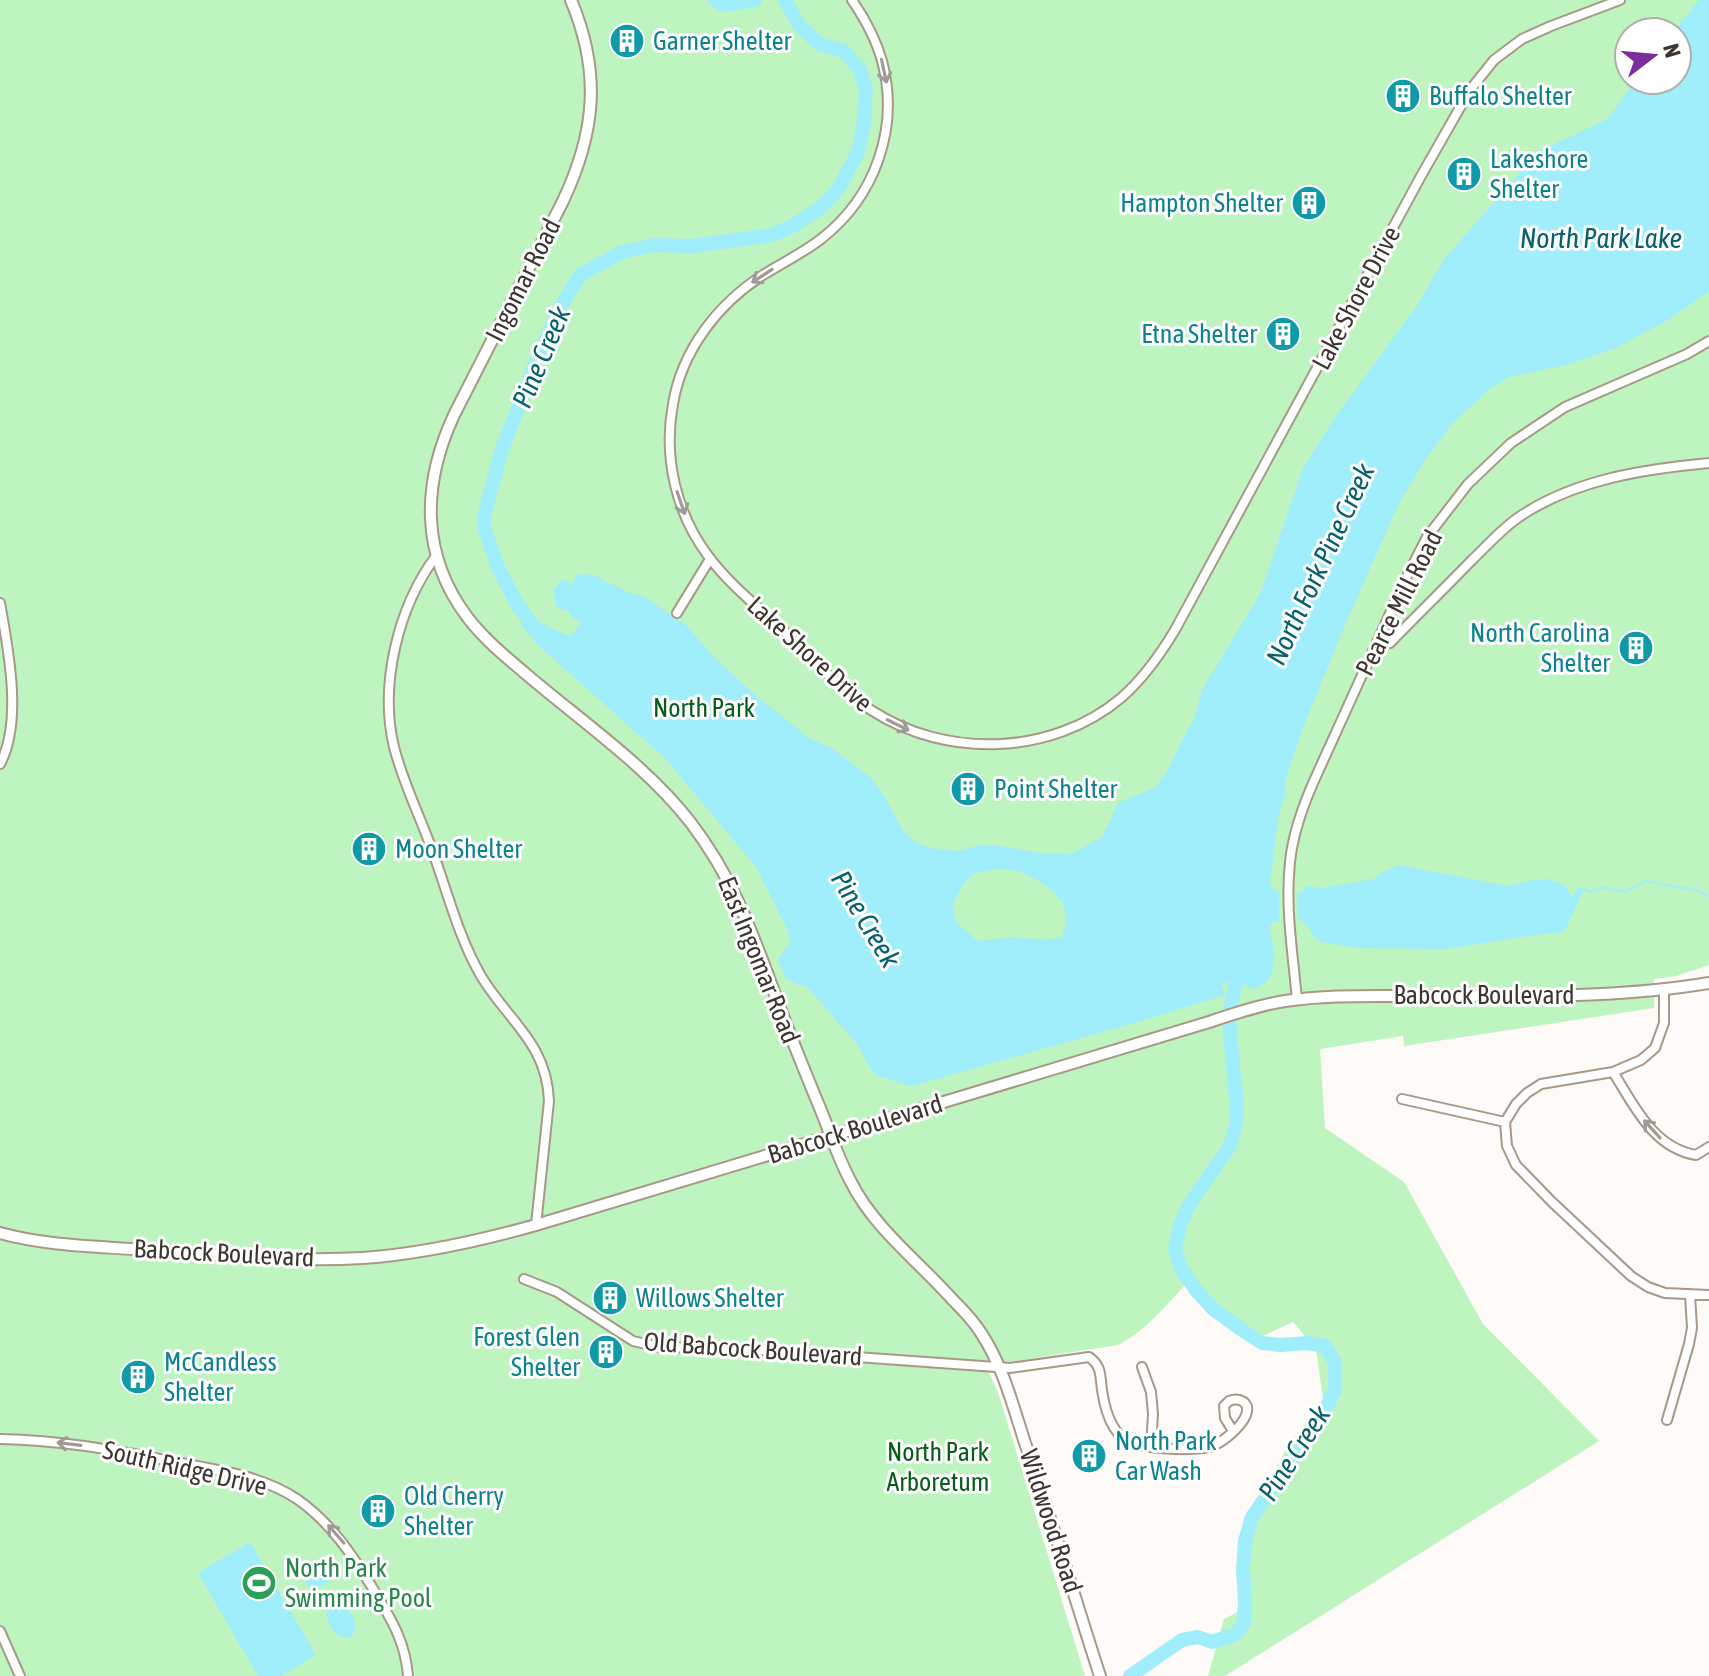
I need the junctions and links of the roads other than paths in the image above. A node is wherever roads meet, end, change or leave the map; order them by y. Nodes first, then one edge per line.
1 (571, 0) edge
2 (852, 0) edge
3 (1620, 0) edge
4 (1709, 341) edge
5 (1709, 463) edge
6 (436, 556) junction
7 (710, 559) junction
8 (0, 603) edge
9 (677, 613) dead end
10 (1376, 645) junction
11 (0, 764) edge
12 (1709, 983) edge
13 (1664, 989) junction
14 (1297, 1000) junction
15 (1613, 1072) junction
16 (1402, 1099) dead end
17 (1505, 1122) junction
18 (831, 1136) junction
19 (1709, 1147) edge
20 (536, 1225) junction
21 (0, 1233) edge
22 (524, 1279) dead end
23 (1690, 1295) junction
24 (1709, 1295) edge
25 (999, 1367) junction
26 (1142, 1367) dead end
27 (1667, 1420) dead end
28 (1233, 1431) dead end
29 (0, 1439) edge
30 (1151, 1446) junction
31 (0, 1631) edge
32 (20, 1676) edge
33 (408, 1676) edge
34 (1100, 1676) edge

1 - 6 main road, Ingomar Road
2 -> 7 street, Lake Shore Drive
7 -> 3 street, Lake Shore Drive
4 - 10 street, Pearce Mill Road
5 - 10 street
6 - 18 main road, East Ingomar Road
6 - 20 street
7 - 9 street
8 - 11 street
10 - 14 street, Pearce Mill Road
12 - 13 main road, Babcock Boulevard
13 - 14 main road, Babcock Boulevard
13 - 15 street
14 - 18 main road, Babcock Boulevard
15 - 17 street
19 -> 15 street
16 - 17 street
17 - 23 street
18 - 20 main road, Babcock Boulevard
18 - 25 main road, East Ingomar Road
20 - 21 main road, Babcock Boulevard
22 - 25 street, Old Babcock Boulevard
23 - 24 street
23 - 27 street
25 - 30 street, Old Babcock Boulevard
25 - 34 main road, Wildwood Road
26 - 30 street
28 - 30 street
33 -> 29 street, South Ridge Drive
31 - 32 street

